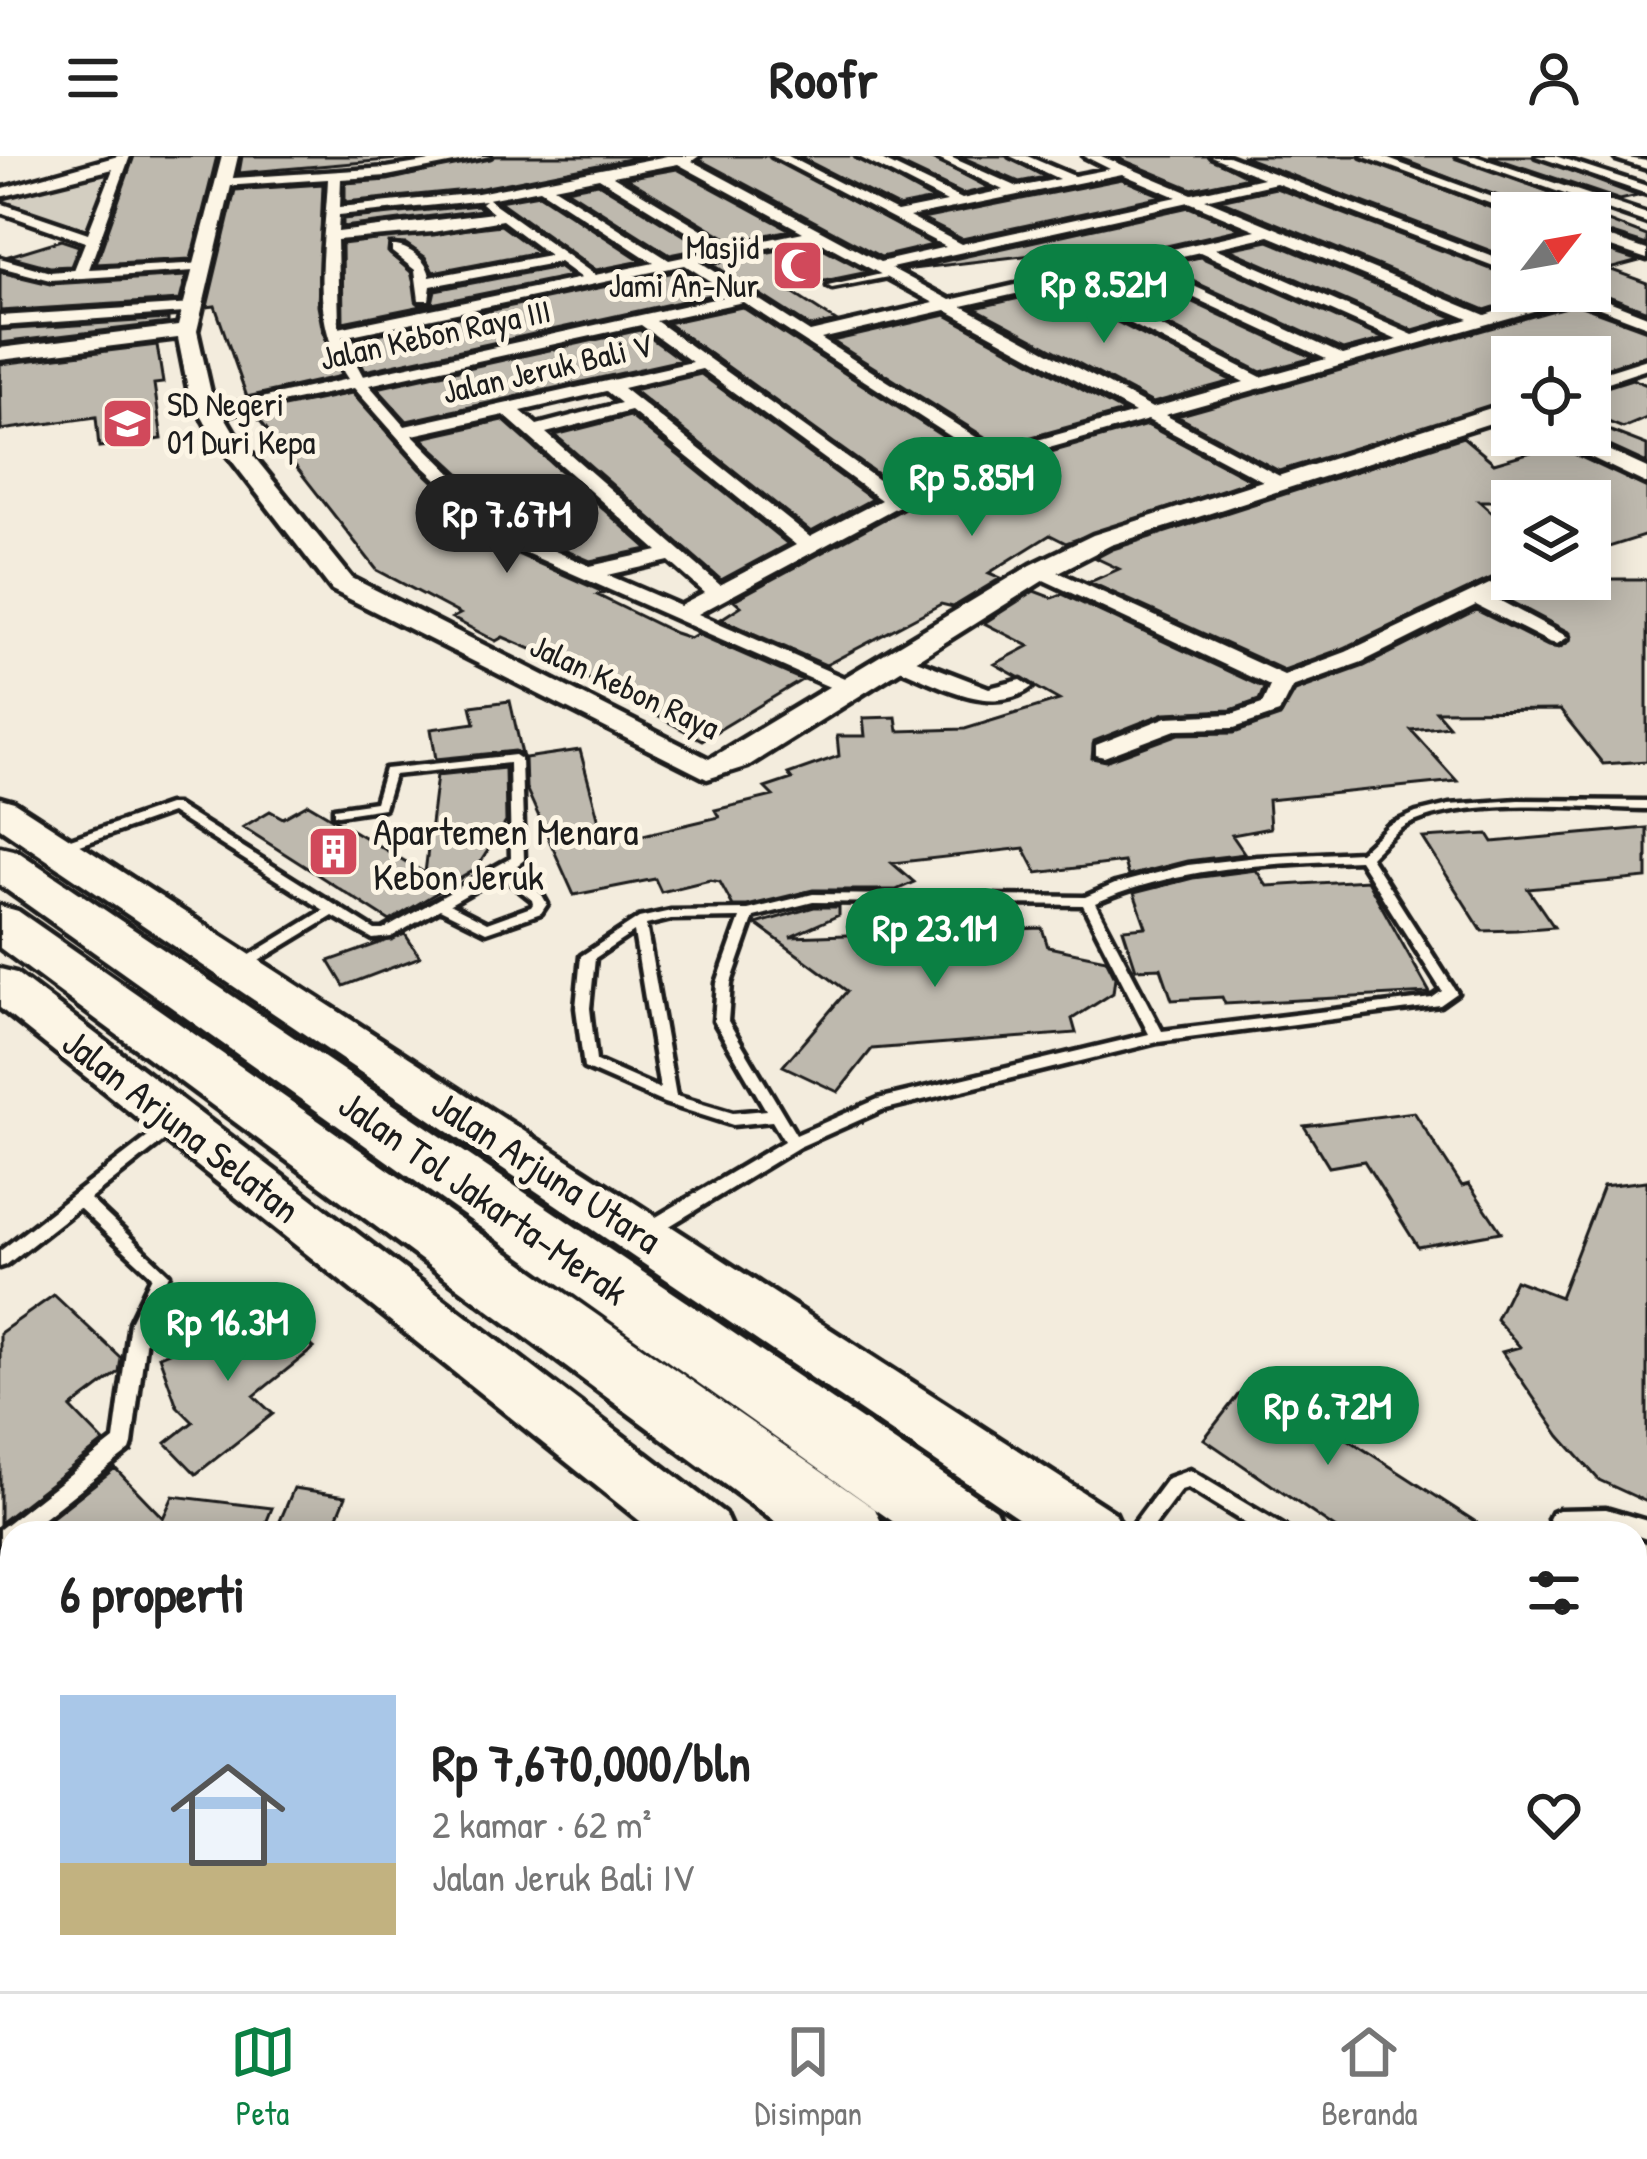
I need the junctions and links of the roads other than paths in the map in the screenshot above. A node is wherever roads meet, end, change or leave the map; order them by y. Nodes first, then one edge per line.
1 (484, 156) edge
2 (699, 156) edge
3 (778, 156) edge
4 (863, 156) edge
5 (938, 156) edge
6 (1016, 156) edge
7 (1090, 156) edge
8 (1217, 156) edge
9 (1367, 156) edge
10 (1463, 156) edge
11 (1542, 156) edge
12 (1620, 156) edge
13 (676, 158) edge
14 (122, 159) edge
15 (1647, 165) edge
16 (227, 169) edge
17 (1124, 170) junction
18 (601, 174) junction
19 (335, 177) junction
20 (1276, 179) junction
21 (1072, 180) junction
22 (542, 185) junction
23 (1647, 190) edge
24 (1017, 192) junction
25 (0, 194) edge
26 (478, 196) junction
27 (1196, 199) junction
28 (1491, 200) edge
29 (961, 203) junction
30 (0, 207) edge
31 (331, 212) junction
32 (504, 215) junction
33 (896, 216) junction
34 (1647, 219) edge
35 (433, 228) junction
36 (1271, 230) junction
37 (813, 234) junction
38 (328, 236) junction
39 (94, 240) junction
40 (1611, 242) edge
41 (455, 244) dead end
42 (1201, 248) junction
43 (397, 249) dead end
44 (960, 249) junction
45 (729, 251) junction
46 (1647, 255) edge
47 (471, 257) dead end
48 (561, 257) junction
49 (1227, 259) junction
50 (687, 260) junction
51 (1491, 261) edge
52 (0, 262) edge
53 (1132, 263) junction
54 (666, 264) junction
55 (205, 267) junction
56 (883, 270) junction
57 (488, 271) junction
58 (80, 275) junction
59 (1157, 275) junction
60 (593, 280) junction
61 (1058, 280) junction
62 (423, 283) junction
63 (832, 286) dead end
64 (745, 297) junction
65 (946, 303) junction
66 (1611, 307) edge
67 (1514, 312) edge
68 (424, 316) junction
69 (643, 319) junction
70 (190, 320) junction
71 (0, 321) edge
72 (1486, 321) junction
73 (1647, 321) edge
74 (332, 334) junction
75 (807, 337) junction
76 (1413, 341) junction
77 (0, 354) edge
78 (1343, 362) junction
79 (704, 364) junction
80 (1647, 364) edge
81 (1611, 376) edge
82 (357, 382) junction
83 (1261, 384) junction
84 (609, 386) junction
85 (634, 406) junction
86 (507, 408) junction
87 (1150, 412) junction
88 (209, 415) junction
89 (1491, 418) edge
90 (535, 431) junction
91 (404, 432) junction
92 (994, 456) junction
93 (1602, 456) edge
94 (1647, 477) edge
95 (1278, 483) junction
96 (894, 500) junction
97 (809, 546) junction
98 (669, 554) junction
99 (1040, 572) junction
100 (588, 573) junction
101 (1491, 590) edge
102 (717, 592) junction
103 (1477, 597) junction
104 (682, 614) junction
105 (1557, 638) dead end
106 (898, 660) junction
107 (1283, 683) junction
108 (1021, 687) dead end
109 (850, 689) junction
110 (1104, 750) dead end
111 (1647, 805) edge
112 (0, 810) edge
113 (338, 811) dead end
114 (29, 855) edge
115 (1364, 856) junction
116 (503, 870) junction
117 (1087, 901) junction
118 (440, 904) junction
119 (333, 910) junction
120 (748, 914) junction
121 (639, 922) junction
122 (0, 923) edge
123 (239, 968) junction
124 (0, 984) edge
125 (1159, 1037) junction
126 (668, 1099) junction
127 (772, 1115) junction
128 (179, 1121) junction
129 (793, 1143) junction
130 (79, 1199) junction
131 (642, 1234) junction
132 (0, 1261) edge
133 (1559, 1519) dead end
134 (26, 1521) edge
135 (687, 1521) edge
136 (832, 1521) edge
137 (952, 1521) edge
138 (1075, 1521) edge
139 (1146, 1521) edge
140 (1259, 1521) edge
141 (1613, 1521) edge

1 - 19 street
2 - 13 street
3 - 33 street
4 - 29 street
5 - 24 street
6 - 21 street
7 - 17 street
8 - 20 street
9 - 28 street
10 - 34 street
11 - 23 street
12 - 15 street
13 - 18 street
13 - 37 street
14 - 25 street
14 - 39 street
16 - 19 street
16 - 55 street
17 - 21 street
17 - 27 street
18 - 22 street
18 - 45 street
19 - 31 street
20 - 27 street
20 - 51 street
21 - 24 street
22 - 26 street
22 - 54 street
24 - 29 street
26 - 31 street
26 - 32 street
27 - 36 street
27 - 44 street
29 - 33 street
30 - 39 street
31 - 38 street
32 - 35 street
32 - 48 street
33 - 44 street
35 - 38 street
35 - 41 street
36 - 42 street
36 - 72 street
37 - 45 street
37 - 56 street
38 - 74 street
39 - 58 street
40 - 46 street
42 - 49 street
42 - 53 street
43 - 62 street
44 - 56 street
45 - 50 street
47 - 57 street
48 - 57 street
48 - 60 street
49 - 59 street
49 - 76 street
50 - 54 street
50 - 64 street
52 - 58 street
53 - 59 street
53 - 61 street
54 - 60 street
55 - 58 street
55 - 70 street
56 - 63 lane
56 - 65 street
57 - 62 street
59 - 78 street
60 - 68 street
61 - 65 street
61 - 83 street
62 - 68 street
64 - 69 street, Jalan Kebon Raya III
64 - 75 street
65 - 75 street
65 - 87 street
66 - 73 street
67 - 72 street
68 - 74 street
69 - 79 street
69 - 82 street, Jalan Kebon Raya III
70 - 71 street
70 - 77 street
70 - 88 street, Jalan Kebon Raya
72 - 76 street
74 - 82 street
75 - 92 street
76 - 78 street
78 - 83 street
79 - 84 street, Jalan Jeruk Bali V
79 - 96 street
80 - 81 street
82 - 88 street, Jalan Kebon Raya III
82 - 91 street
83 - 87 street
84 - 85 street
84 - 86 street, Jalan Jeruk Bali V
85 - 90 street
85 - 97 street
86 - 90 street
86 - 91 street, Jalan Jeruk Bali V
87 - 92 street
87 - 95 street
88 - 109 street, Jalan Kebon Raya
89 - 95 street, Jalan Kebon Raya
90 - 98 street
91 - 100 street
92 - 96 street
93 - 94 street
95 - 99 street, Jalan Kebon Raya
96 - 97 street
97 - 102 street
98 - 100 street
98 - 102 street
99 - 106 street, Jalan Kebon Raya
99 - 107 street
100 - 104 street
101 - 103 street
102 - 104 street
103 - 105 street
103 - 107 street
104 - 109 street
106 - 108 street
106 - 109 street, Jalan Kebon Raya
107 - 110 street
111 - 115 lane
112 - 114 main road, Jalan Arjuna Utara
113 - 116 lane
114 - 119 lane
114 - 123 main road, Jalan Arjuna Utara
114 - 137 highway, Jalan Tol Jakarta–Merak
115 - 117 lane
115 - 125 lane
116 - 118 lane
116 - 118 lane
117 - 120 lane
117 - 125 lane
118 - 119 lane
119 - 123 lane
120 - 121 lane
120 - 127 lane
121 - 126 lane
121 - 126 lane
122 - 136 highway, Jalan Tol Jakarta–Merak
123 - 131 main road, Jalan Arjuna Utara
124 - 128 main road, Jalan Arjuna Selatan
125 - 129 lane
126 - 127 lane
127 - 129 lane
128 - 130 lane
128 - 135 main road, Jalan Arjuna Selatan
129 - 131 lane
130 - 132 lane
130 - 134 lane
131 - 138 main road, Jalan Arjuna Utara
133 - 141 lane
139 - 140 lane

